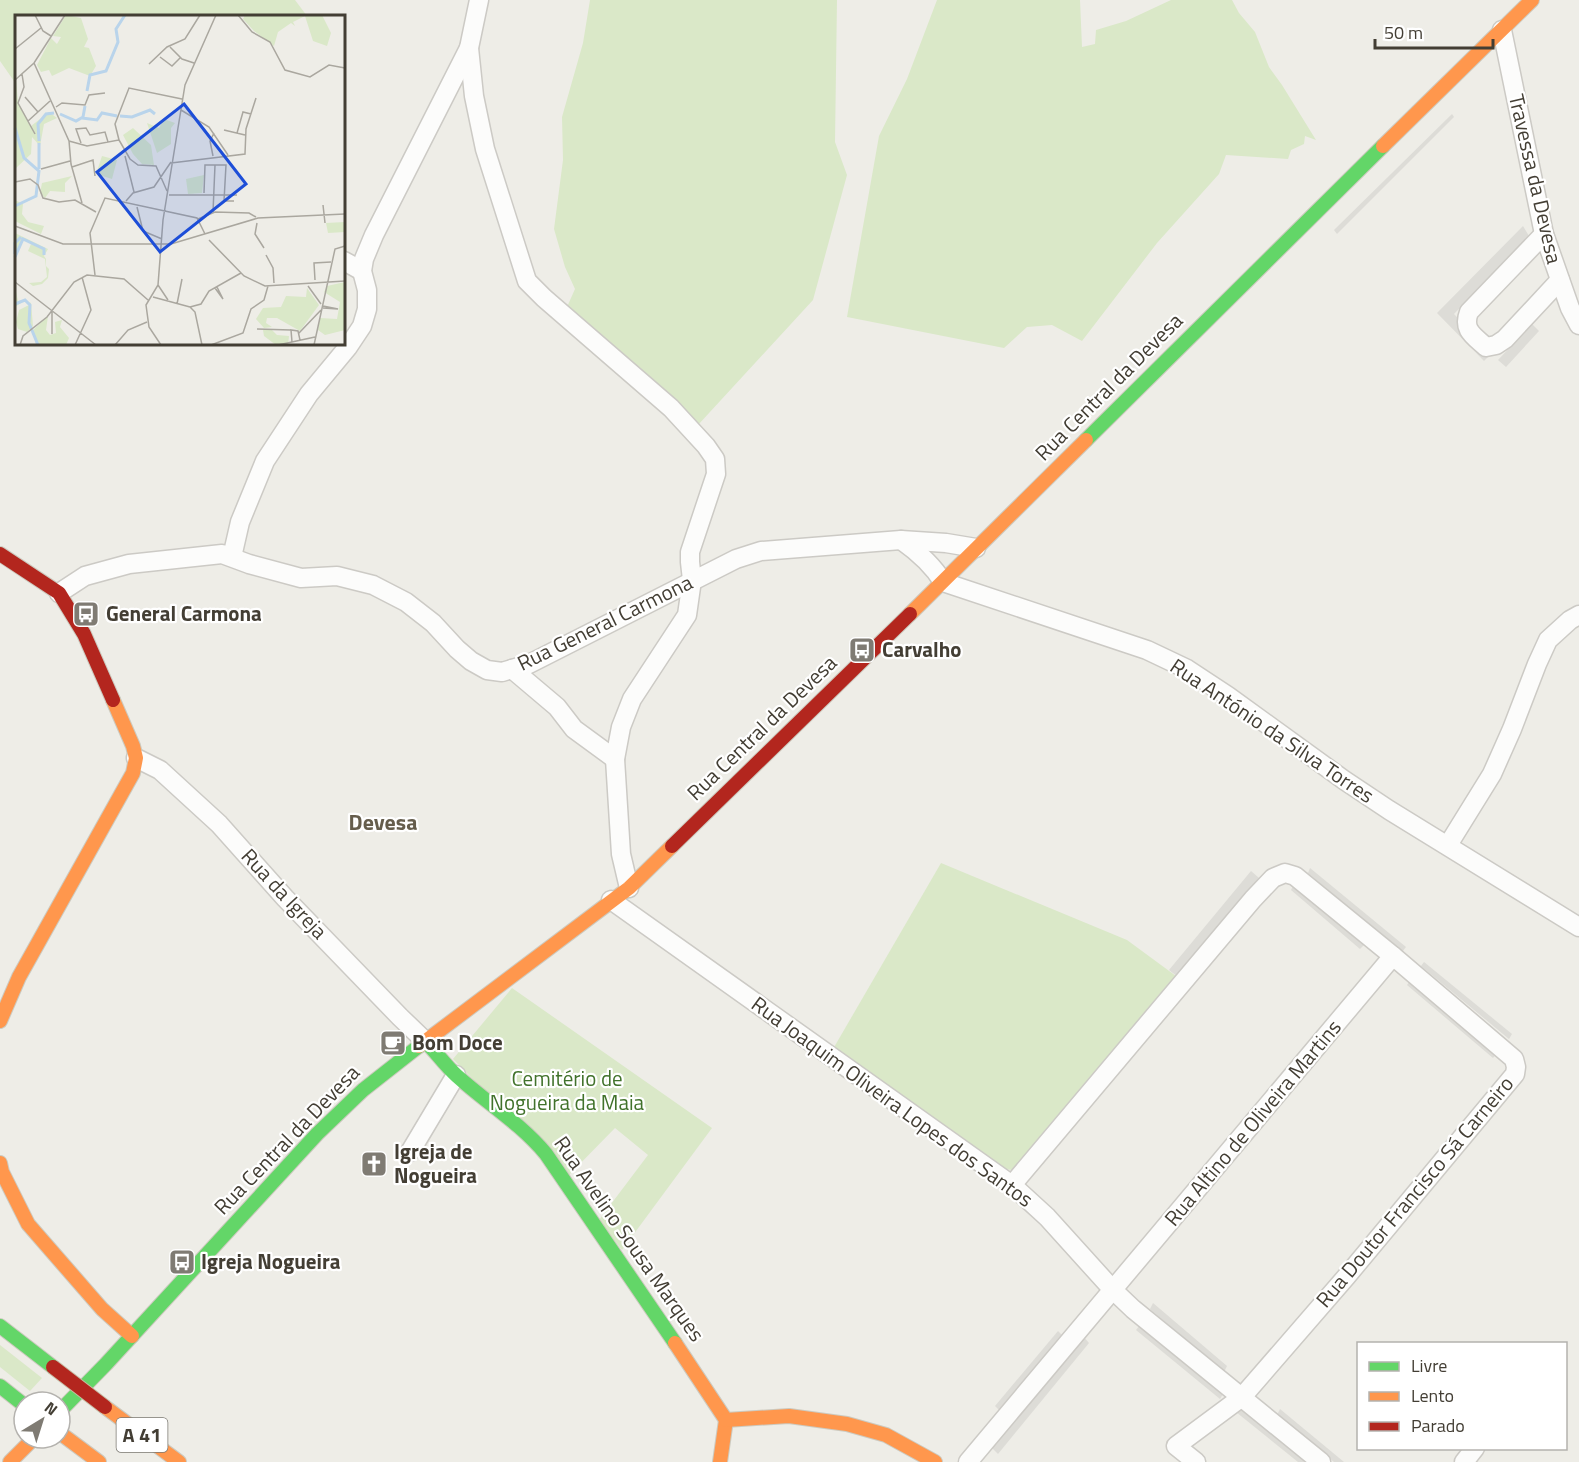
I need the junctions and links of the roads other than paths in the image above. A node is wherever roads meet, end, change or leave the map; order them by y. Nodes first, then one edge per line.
1 (479, 0) edge
2 (1532, 0) edge
3 (1502, 30) junction
4 (470, 48) junction
5 (1544, 234) junction
6 (345, 262) edge
7 (362, 271) junction
8 (1560, 280) junction
9 (1579, 325) edge
10 (901, 540) junction
11 (976, 548) junction
12 (0, 554) edge
13 (232, 558) junction
14 (692, 580) junction
15 (943, 582) junction
16 (58, 593) junction
17 (1579, 615) edge
18 (512, 669) junction
19 (136, 758) junction
20 (615, 759) junction
21 (1448, 845) junction
22 (629, 888) junction
23 (611, 900) junction
24 (1579, 927) edge
25 (1393, 956) junction
26 (0, 1021) edge
27 (425, 1041) junction
28 (456, 1074) junction
29 (410, 1152) dead end
30 (0, 1163) edge
31 (1012, 1185) junction
32 (1113, 1290) junction
33 (0, 1326) edge
34 (132, 1336) junction
35 (0, 1386) edge
36 (12, 1395) edge
37 (1242, 1397) junction
38 (72, 1398) edge
39 (726, 1420) junction
40 (72, 1441) edge
41 (22, 1450) edge
42 (1474, 1450) edge
43 (10, 1462) edge
44 (99, 1462) edge
45 (179, 1462) edge
46 (720, 1462) edge
47 (936, 1462) edge
48 (968, 1462) edge
49 (1196, 1462) edge
50 (1321, 1462) edge
51 (1464, 1462) edge

1 - 4 street
2 - 3 main road, Rua Central da Devesa
3 - 5 street, Travessa da Devesa
3 - 11 main road, Rua Central da Devesa
4 - 7 street
4 - 14 street
5 - 8 street, Travessa da Devesa
5 - 8 street
6 - 7 street
7 - 13 street
8 - 9 street, Travessa da Devesa
10 - 11 street, Rua General Carmona
10 - 14 street, Rua General Carmona
10 - 15 street
11 - 15 main road, Rua Central da Devesa
12 - 16 main road
13 - 16 street, Rua General Carmona
13 - 18 street, Rua General Carmona
14 - 18 street, Rua General Carmona
14 - 20 street
15 - 21 street, Rua António da Silva Torres
15 - 22 main road, Rua Central da Devesa
16 - 19 main road
17 - 21 street
18 - 20 street
19 - 26 main road
19 - 27 street, Rua da Igreja
20 - 22 street
21 - 24 street, Rua António da Silva Torres
22 - 23 main road, Rua Central da Devesa
23 - 27 main road, Rua Central da Devesa
23 - 31 street, Rua Joaquim Oliveira Lopes dos Santos
25 - 31 street, Rua Doutor Francisco Sá Carneiro
25 - 32 street, Rua Altino de Oliveira Martins
25 - 37 street, Rua Doutor Francisco Sá Carneiro
27 - 28 main road, Rua Avelino Sousa Marques
27 - 34 main road, Rua Central da Devesa
28 - 29 street
28 - 39 main road, Rua Avelino Sousa Marques
30 - 34 main road
31 - 32 street, Rua Joaquim Oliveira Lopes dos Santos
32 - 37 street, Rua Joaquim Oliveira Lopes dos Santos
32 - 48 street, Rua Altino de Oliveira Martins
33 - 45 main road, A 41, bridge
34 - 38 main road, Rua Central da Devesa
35 - 36 main road
37 - 49 street, Rua Doutor Francisco Sá Carneiro
37 - 50 street, Rua Joaquim Oliveira Lopes dos Santos
39 - 46 main road
39 - 47 main road
40 - 44 main road, A 41
41 - 43 main road
42 - 51 street

